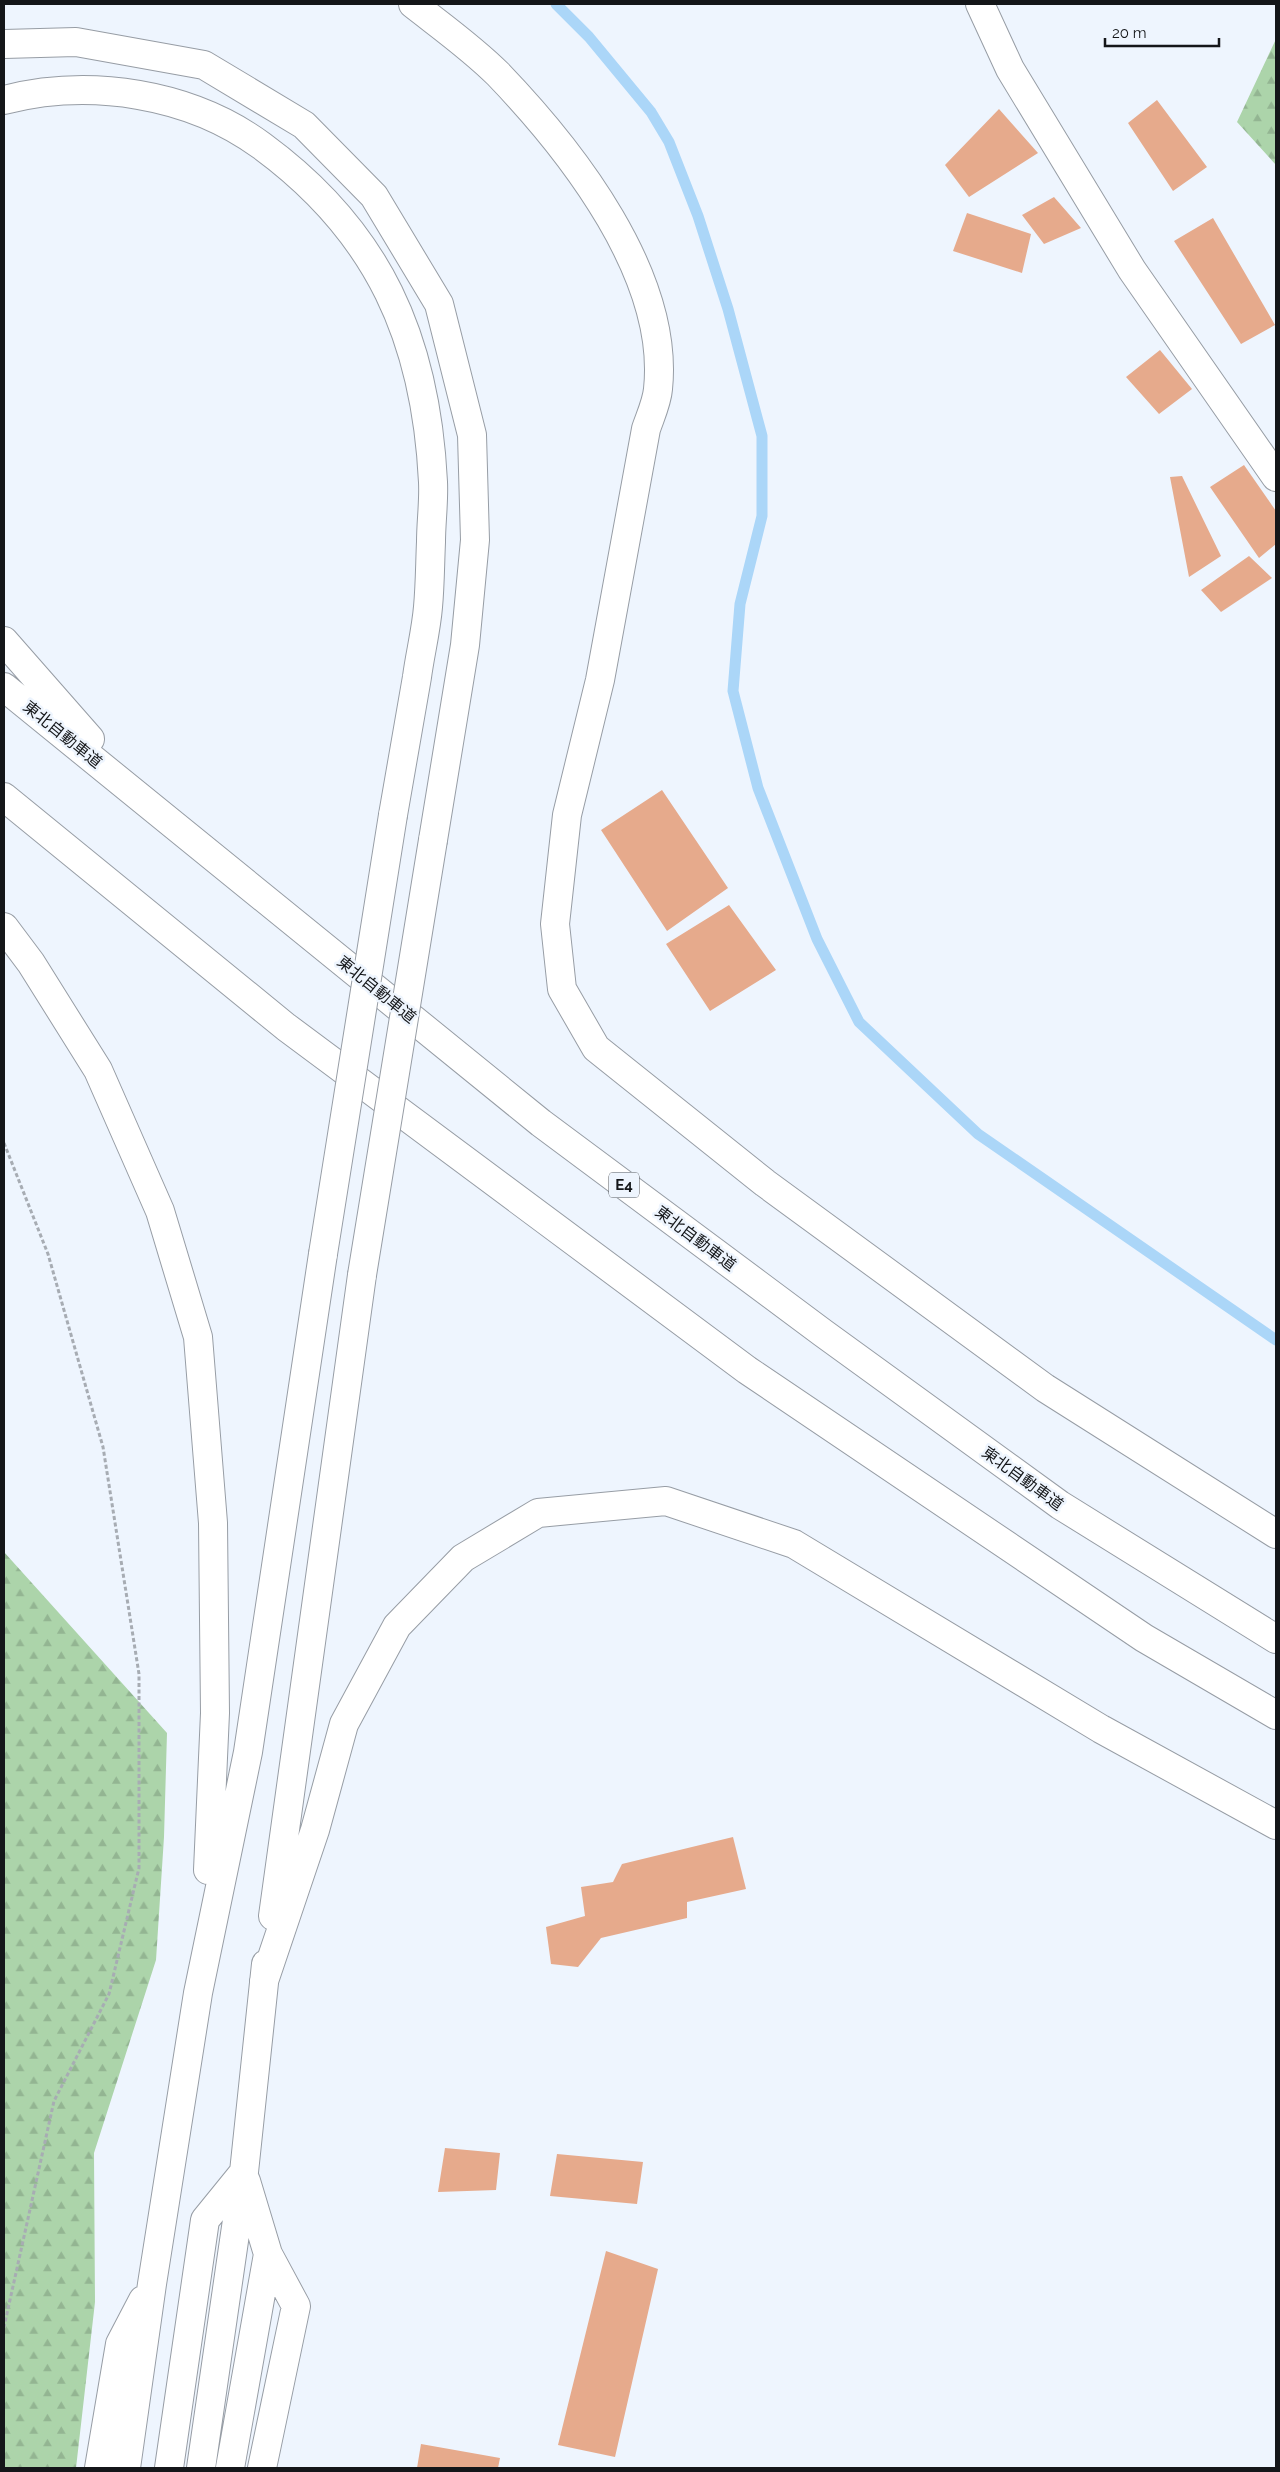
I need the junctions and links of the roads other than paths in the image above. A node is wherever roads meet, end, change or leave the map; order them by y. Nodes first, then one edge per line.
1 (413, 4) edge
2 (980, 4) edge
3 (4, 44) edge
4 (4, 100) edge
5 (1276, 477) edge
6 (4, 641) edge
7 (4, 687) edge
8 (139, 795) junction
9 (4, 797) edge
10 (4, 927) edge
11 (1276, 1534) edge
12 (1276, 1639) edge
13 (1276, 1715) edge
14 (1276, 1824) edge
15 (264, 1981) junction
16 (198, 1993) junction
17 (244, 2172) junction
18 (268, 2254) junction
19 (152, 2284) junction
20 (99, 2468) edge
21 (126, 2468) edge
22 (169, 2468) edge
23 (201, 2468) edge
24 (230, 2468) edge
25 (262, 2468) edge

1 - 11 main road
2 - 5 main road
3 - 15 main road, bridge
4 - 16 main road, bridge
6 - 8 main road
7 - 8 main road, 東北自動車道 / E4
8 - 12 main road, 東北自動車道 / E4
9 - 13 main road
10 - 16 main road
14 - 15 main road
15 - 17 main road
16 - 19 main road
17 - 18 main road
17 - 22 main road
17 - 23 main road
18 - 24 main road
18 - 25 main road
19 - 20 main road
19 - 21 main road

